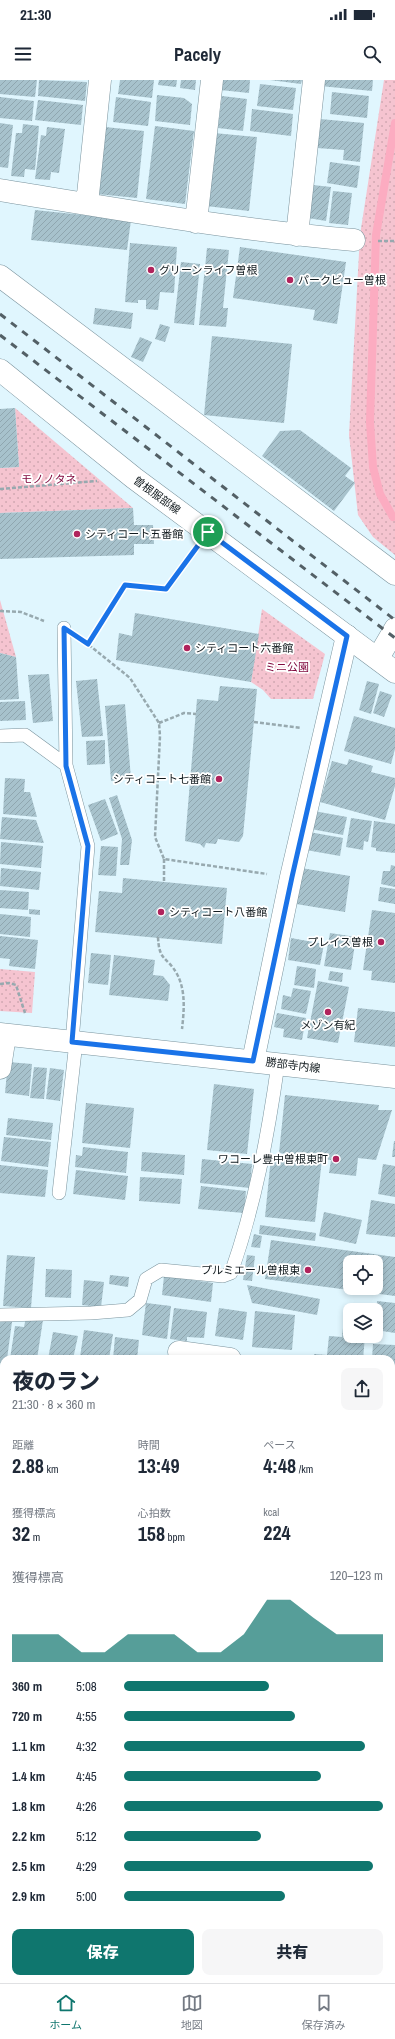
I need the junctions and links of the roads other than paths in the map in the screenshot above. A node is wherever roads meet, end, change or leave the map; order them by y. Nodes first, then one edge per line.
1 (100, 80) edge
2 (212, 80) edge
3 (314, 80) edge
4 (0, 190) edge
5 (87, 204) junction
6 (196, 222) junction
7 (297, 235) junction
8 (354, 240) dead end
9 (0, 276) edge
10 (0, 370) edge
11 (393, 568) edge
12 (64, 628) road end
13 (395, 629) edge
14 (347, 636) junction
15 (378, 658) junction
16 (395, 672) edge
17 (0, 736) edge
18 (66, 766) junction
19 (2, 1035) edge
20 (74, 1042) junction
21 (253, 1061) junction
22 (278, 1064) junction
23 (0, 1068) edge
24 (395, 1077) edge
25 (59, 1193) dead end
26 (0, 1315) edge
27 (179, 1352) dead end
28 (192, 1355) edge

1 - 5 street
2 - 6 street
3 - 7 street
4 - 5 street
5 - 6 street
6 - 7 street
7 - 8 street
9 - 11 street
10 - 14 street, 曽根服部線
12 - 18 lane
13 - 15 street
14 - 15 street, 曽根服部線
14 - 21 street
15 - 16 street, 曽根服部線
17 - 18 lane
18 - 20 lane
19 - 20 street, 勝部寺内線
19 - 23 street
20 - 21 street, 勝部寺内線
20 - 25 lane
21 - 22 street, 勝部寺内線
22 - 24 street, 勝部寺内線
22 - 26 lane
27 - 28 street

